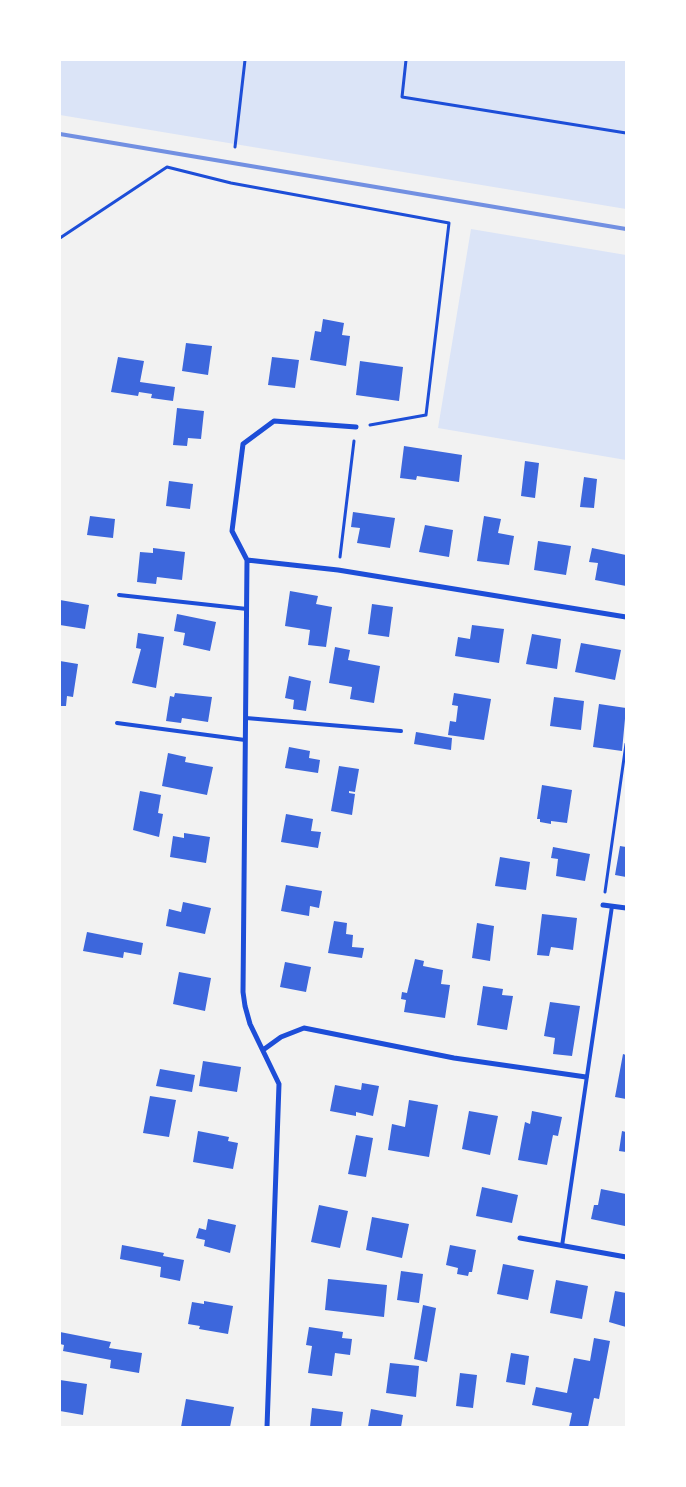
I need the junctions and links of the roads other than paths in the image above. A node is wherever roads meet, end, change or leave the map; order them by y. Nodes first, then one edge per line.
1 (356, 427) road end
2 (247, 560) junction
3 (119, 595) dead end
4 (247, 609) junction
5 (626, 617) edge
6 (246, 718) junction
7 (117, 723) dead end
8 (402, 731) dead end
9 (245, 740) junction
10 (603, 904) road end
11 (612, 906) junction
12 (626, 908) edge
13 (263, 1050) junction
14 (586, 1078) junction
15 (520, 1238) dead end
16 (562, 1246) junction
17 (626, 1258) edge
18 (267, 1427) edge

1 - 2 street
2 - 4 street
2 - 5 street
3 - 4 lane
4 - 6 street
6 - 8 lane
6 - 9 street
7 - 9 lane
9 - 13 street
10 - 11 street
11 - 12 street
11 - 14 lane
13 - 14 street
13 - 18 street
14 - 16 lane
15 - 16 street
16 - 17 street

